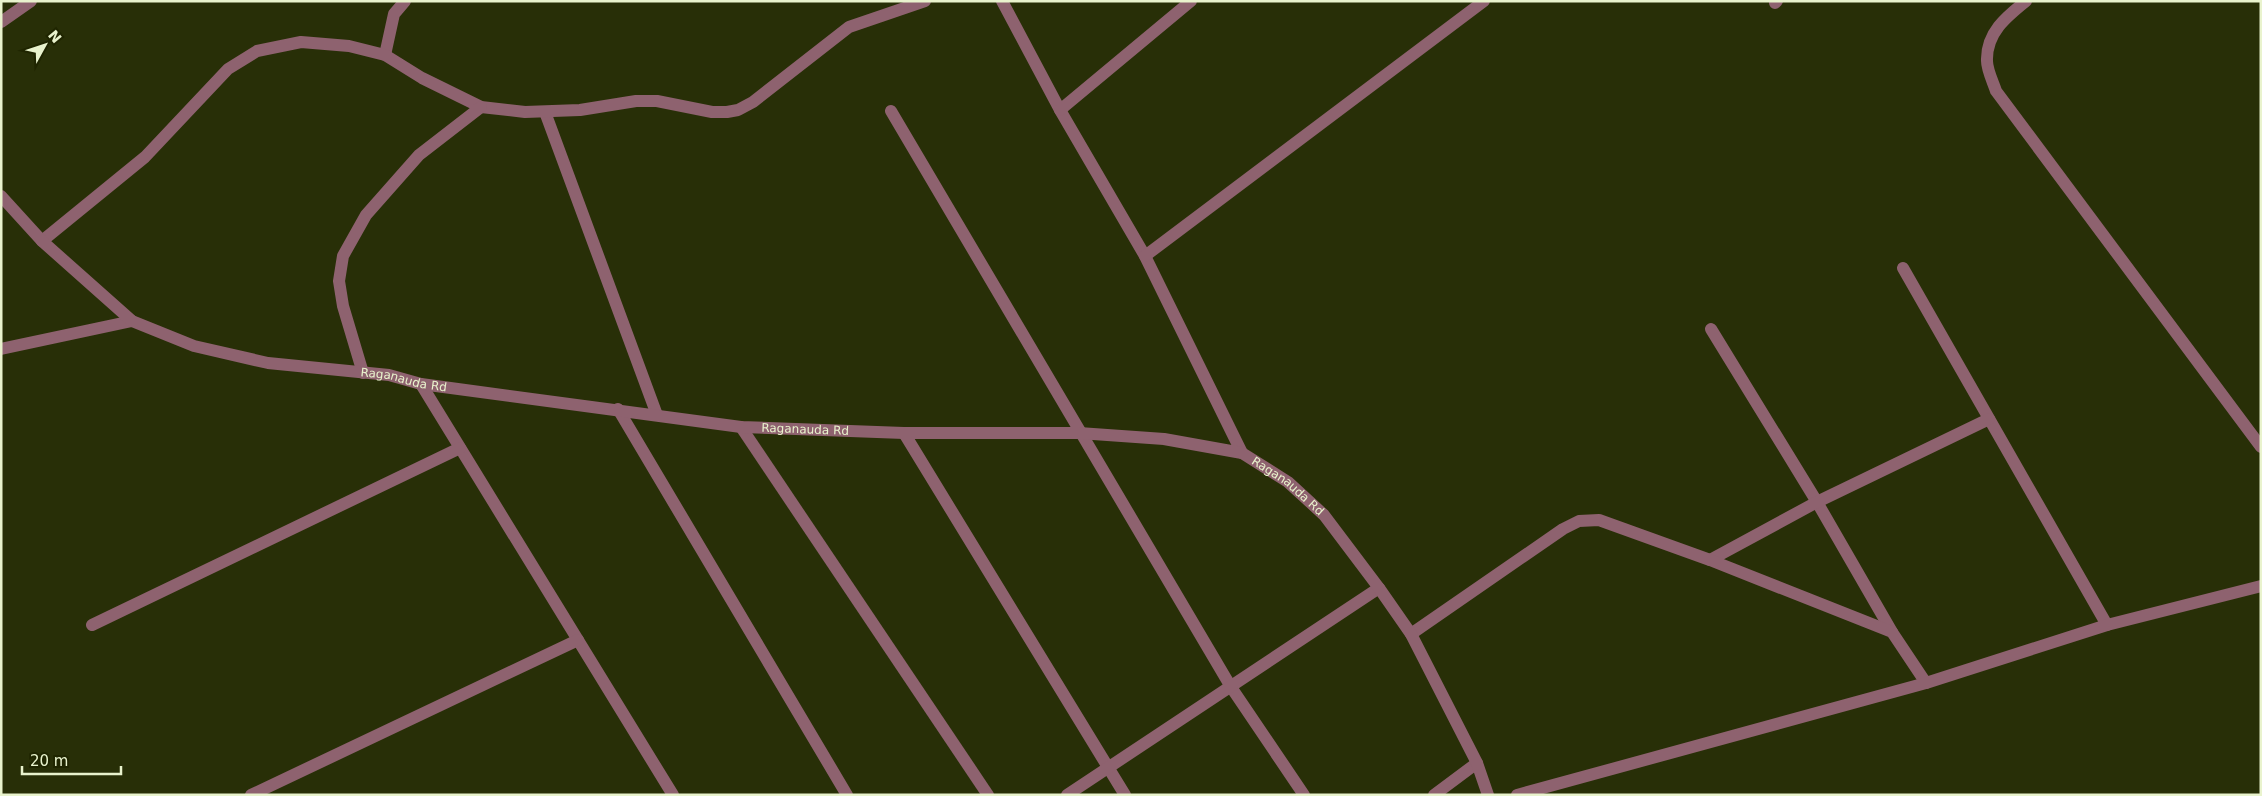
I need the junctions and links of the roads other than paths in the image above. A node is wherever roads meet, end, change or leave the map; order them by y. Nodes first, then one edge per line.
1 (31, 1) edge
2 (405, 1) edge
3 (926, 1) edge
4 (1002, 1) edge
5 (1192, 1) edge
6 (1484, 1) edge
7 (2026, 1) edge
8 (1, 22) edge
9 (385, 56) junction
10 (481, 107) junction
11 (1060, 110) junction
12 (891, 111) dead end
13 (545, 112) junction
14 (1, 196) edge
15 (42, 242) junction
16 (1145, 256) junction
17 (1903, 268) dead end
18 (132, 321) junction
19 (1711, 329) dead end
20 (1, 349) edge
21 (363, 373) junction
22 (421, 384) junction
23 (618, 409) junction
24 (657, 415) junction
25 (1989, 419) junction
26 (741, 427) junction
27 (904, 433) junction
28 (1080, 433) junction
29 (2261, 447) edge
30 (460, 448) junction
31 (1242, 453) junction
32 (1817, 502) junction
33 (1710, 560) junction
34 (2261, 586) edge
35 (1380, 588) junction
36 (92, 625) dead end
37 (2107, 625) junction
38 (1892, 632) junction
39 (1411, 634) junction
40 (578, 640) junction
41 (1926, 683) junction
42 (1231, 687) junction
43 (1477, 763) junction
44 (1108, 768) junction
45 (251, 795) edge
46 (673, 795) edge
47 (847, 795) edge
48 (988, 795) edge
49 (1067, 795) edge
50 (1125, 795) edge
51 (1304, 795) edge
52 (1434, 795) edge
53 (1488, 795) edge
54 (1517, 795) edge

1 - 8 street
2 - 9 street
3 - 13 street
4 - 11 street
5 - 11 street
6 - 16 street
7 - 29 street
9 - 10 street
9 - 15 street
10 - 13 street
10 - 21 street
11 - 16 street
12 - 28 street
13 - 24 street
14 - 15 street, Raganauda Rd
15 - 18 street, Raganauda Rd
16 - 31 street
17 - 25 street
18 - 20 street
18 - 21 street, Raganauda Rd
19 - 32 street
21 - 22 street, Raganauda Rd
22 - 23 street, Raganauda Rd
22 - 30 street
23 - 24 street, Raganauda Rd
23 - 47 street
24 - 26 street, Raganauda Rd
25 - 32 street
25 - 37 street
26 - 27 street, Raganauda Rd
26 - 48 street
27 - 28 street, Raganauda Rd
27 - 44 street
28 - 31 street, Raganauda Rd
28 - 42 street
30 - 36 street
30 - 40 street
31 - 35 street, Raganauda Rd
32 - 33 street
32 - 38 street
33 - 38 street
33 - 39 street
34 - 37 street
35 - 39 street, Raganauda Rd
35 - 42 street
37 - 41 street
38 - 41 street
39 - 43 street, Raganauda Rd
40 - 45 street
40 - 46 street
41 - 54 street
42 - 44 street
42 - 51 street
43 - 52 street
43 - 53 street, Raganauda Rd
44 - 49 street
44 - 50 street

